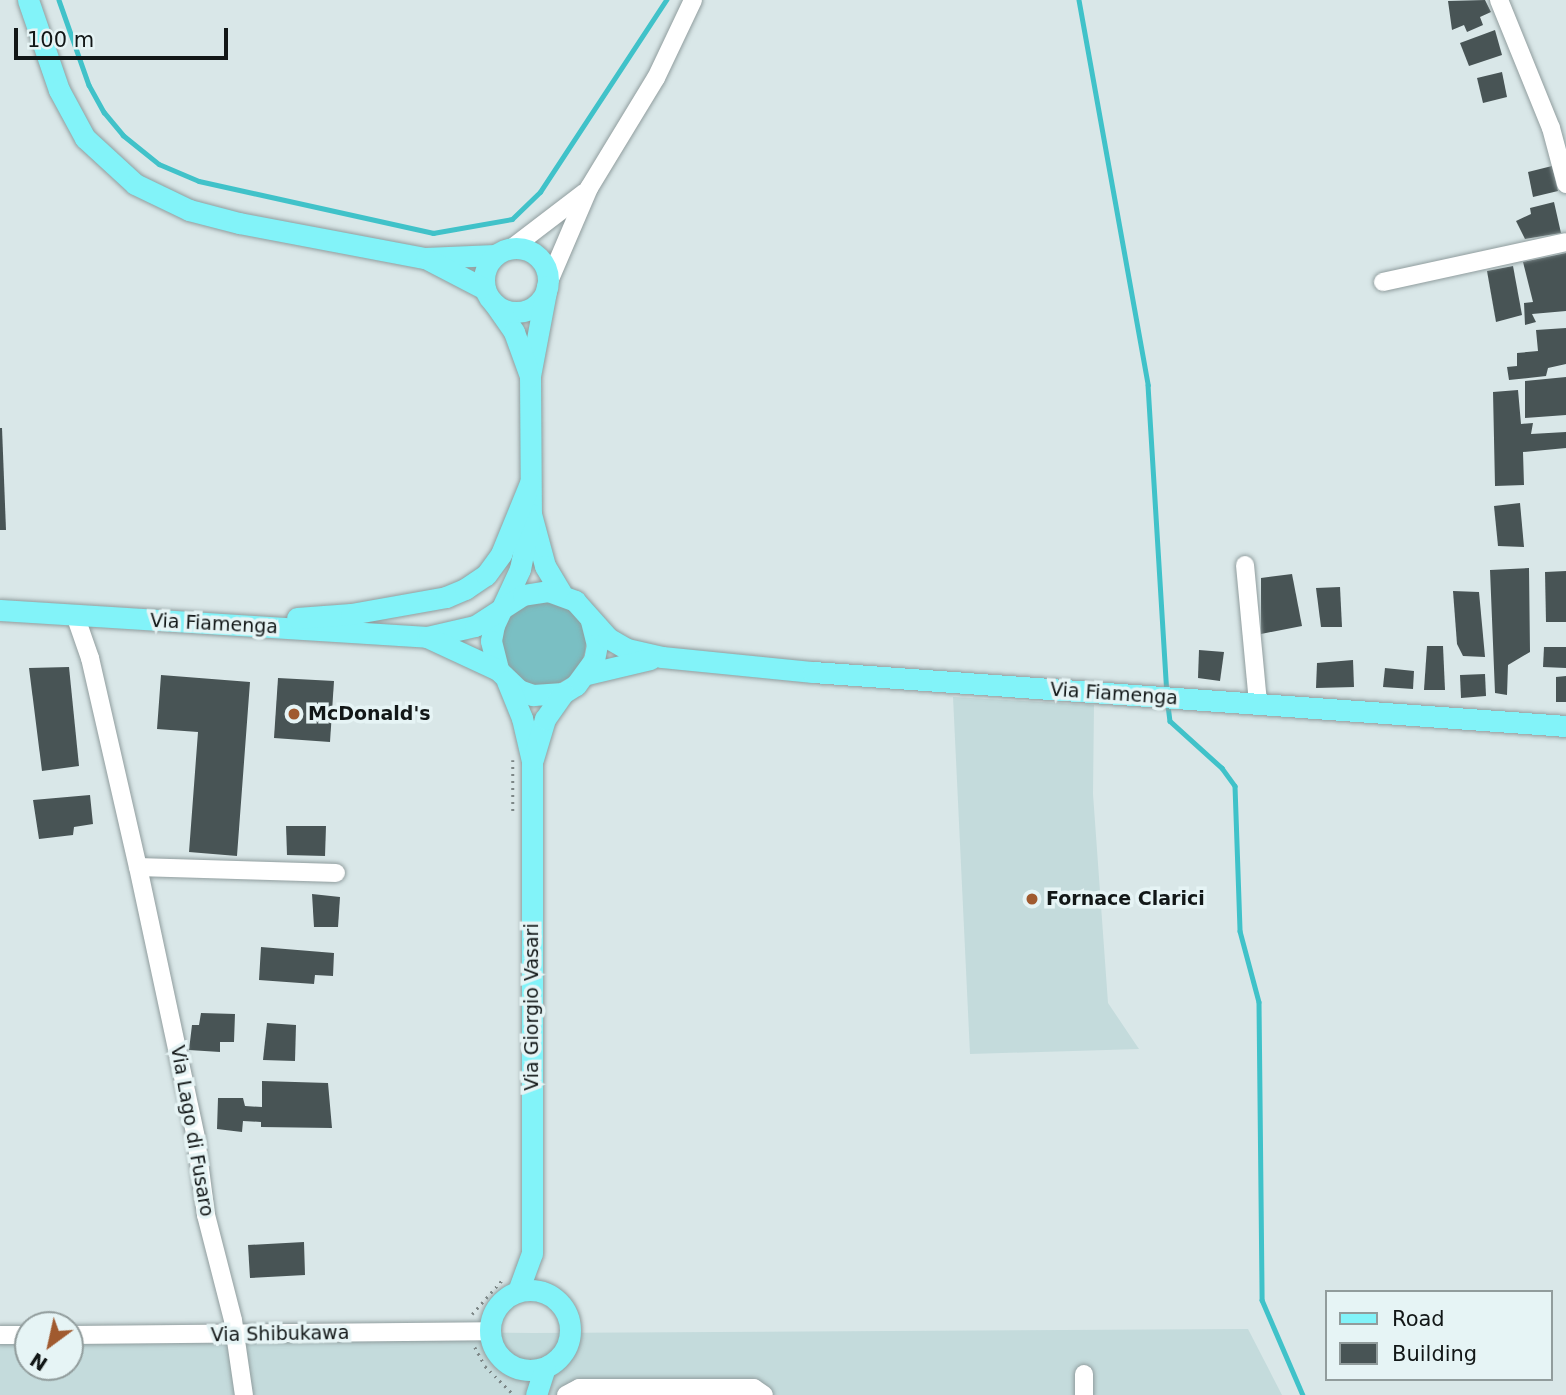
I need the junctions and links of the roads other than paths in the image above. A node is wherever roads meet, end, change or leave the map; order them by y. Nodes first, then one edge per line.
1 (28, 0) edge
2 (693, 0) edge
3 (1499, 0) edge
4 (1566, 184) edge
5 (589, 188) junction
6 (1566, 242) edge
7 (504, 252) junction
8 (425, 258) junction
9 (1383, 282) dead end
10 (547, 286) junction
11 (490, 296) junction
12 (530, 376) junction
13 (530, 483) junction
14 (531, 514) junction
15 (1245, 565) dead end
16 (561, 593) junction
17 (0, 610) edge
18 (502, 611) junction
19 (587, 613) junction
20 (75, 615) junction
21 (221, 624) junction
22 (427, 637) junction
23 (662, 657) junction
24 (587, 674) junction
25 (502, 675) junction
26 (563, 693) junction
27 (1258, 703) junction
28 (1566, 726) edge
29 (532, 761) junction
30 (138, 867) junction
31 (336, 873) dead end
32 (532, 1253) junction
33 (513, 1283) junction
34 (545, 1292) junction
35 (84, 1328) edge
36 (234, 1335) junction
37 (481, 1338) junction
38 (545, 1368) junction
39 (519, 1369) junction
40 (1084, 1374) dead end
41 (244, 1395) edge
42 (527, 1395) edge
43 (536, 1395) edge
44 (566, 1395) edge
45 (764, 1395) edge
46 (1084, 1395) edge

1 - 8 main road
2 - 5 street
3 - 4 street
5 - 7 street
5 - 10 street
6 - 9 street
7 - 8 main road
7 - 10 main road
7 - 11 main road
8 - 11 main road
10 - 11 main road
10 - 12 main road
11 - 12 main road
12 - 13 main road
13 - 14 main road
13 - 21 main road
14 - 16 main road
14 - 18 main road
15 - 27 street
16 - 18 main road, Via Fiamenga
16 - 19 main road, Via Fiamenga
17 - 20 main road, Via Fiamenga
18 - 22 main road, Via Fiamenga
18 - 25 main road
19 - 23 main road, Via Fiamenga
19 - 24 main road
20 - 21 main road, Via Fiamenga
20 - 30 street, Via Lago di Fusaro
21 - 22 main road, Via Fiamenga
22 - 25 main road, Via Fiamenga
23 - 24 main road, Via Fiamenga
23 - 27 main road, Via Fiamenga
24 - 26 main road, Via Fiamenga
25 - 26 main road, Via Fiamenga
25 - 29 main road, Via Giorgio Vasari
26 - 29 main road, Via Giorgio Vasari
27 - 28 main road, Via Fiamenga
29 - 32 main road, Via Giorgio Vasari
30 - 31 street
30 - 36 street, Via Lago di Fusaro
32 - 33 main road, Via Giorgio Vasari
32 - 34 main road, Via Giorgio Vasari
33 - 34 main road
33 - 37 main road
34 - 38 main road
35 - 36 street, Via Shibukawa
36 - 37 street, Via Shibukawa
36 - 41 street, Via Lago di Fusaro
37 - 39 main road
38 - 39 main road
38 - 43 main road
39 - 42 main road
40 - 46 street
44 - 45 street

